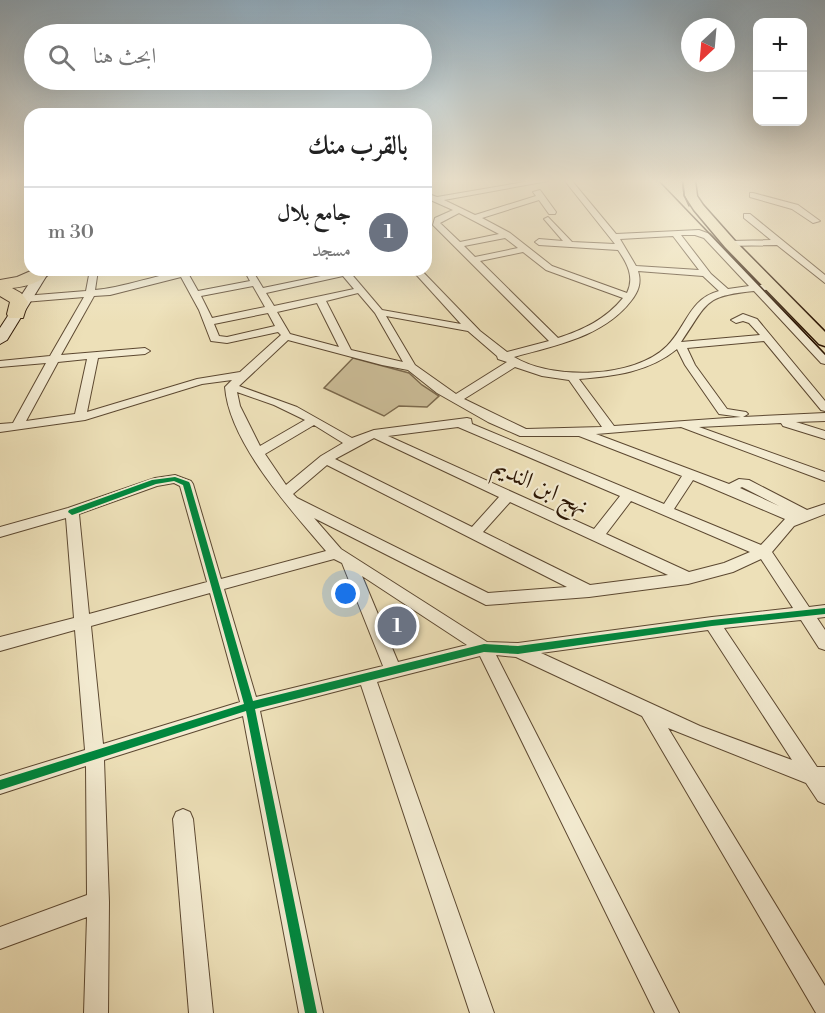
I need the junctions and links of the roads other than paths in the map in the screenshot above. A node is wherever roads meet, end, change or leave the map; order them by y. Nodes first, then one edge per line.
1 (443, 228) edge
2 (493, 228) edge
3 (559, 228) edge
4 (607, 228) edge
5 (716, 228) edge
6 (762, 228) edge
7 (675, 233) junction
8 (507, 235) junction
9 (614, 237) junction
10 (539, 242) dead end
11 (779, 242) junction
12 (570, 244) junction
13 (730, 244) junction
14 (458, 245) junction
15 (619, 247) junction
16 (524, 249) junction
17 (474, 260) junction
18 (633, 268) junction
19 (707, 275) junction
20 (33, 276) edge
21 (40, 276) edge
22 (93, 276) edge
23 (163, 276) edge
24 (185, 276) edge
25 (252, 276) edge
26 (321, 276) edge
27 (348, 276) edge
28 (421, 276) edge
29 (825, 280) edge
30 (0, 287) edge
31 (258, 287) junction
32 (765, 288) junction
33 (360, 290) junction
34 (727, 293) junction
35 (90, 294) junction
36 (195, 294) junction
37 (629, 297) junction
38 (320, 299) junction
39 (704, 301) junction
40 (20, 306) junction
41 (271, 310) junction
42 (379, 312) junction
43 (736, 320) dead end
44 (208, 322) junction
45 (469, 328) junction
46 (284, 332) junction
47 (822, 334) edge
48 (766, 338) junction
49 (0, 340) edge
50 (555, 341) junction
51 (677, 345) junction
52 (145, 351) dead end
53 (347, 352) junction
54 (93, 356) junction
55 (502, 357) junction
56 (57, 358) junction
57 (825, 361) edge
58 (513, 363) junction
59 (0, 364) edge
60 (411, 367) junction
61 (243, 375) junction
62 (573, 378) junction
63 (231, 387) junction
64 (456, 399) junction
65 (825, 409) edge
66 (80, 417) junction
67 (825, 417) edge
68 (492, 419) junction
69 (776, 419) junction
70 (314, 420) junction
71 (459, 423) junction
72 (679, 424) junction
73 (17, 426) junction
74 (0, 428) edge
75 (610, 429) junction
76 (580, 432) junction
77 (374, 434) junction
78 (825, 435) edge
79 (351, 443) junction
80 (256, 454) junction
81 (325, 459) junction
82 (690, 474) junction
83 (825, 477) edge
84 (508, 495) junction
85 (628, 495) junction
86 (288, 497) junction
87 (825, 509) edge
88 (666, 511) junction
89 (72, 512) junction
90 (801, 516) junction
91 (0, 532) edge
92 (474, 534) junction
93 (597, 536) junction
94 (764, 552) junction
95 (342, 556) junction
96 (688, 578) junction
97 (216, 585) junction
98 (589, 591) junction
99 (825, 611) edge
100 (804, 613) junction
101 (83, 621) junction
102 (712, 623) junction
103 (825, 643) edge
104 (0, 645) edge
105 (484, 648) junction
106 (518, 650) junction
107 (393, 669) junction
108 (367, 676) junction
109 (250, 706) junction
110 (648, 711) junction
111 (95, 755) junction
112 (818, 776) edge
113 (0, 785) edge
114 (825, 795) edge
115 (183, 819) dead end
116 (98, 902) junction
117 (0, 938) edge
118 (825, 1007) edge
119 (96, 1013) edge
120 (201, 1013) edge
121 (310, 1013) edge
122 (482, 1013) edge
123 (667, 1013) edge

1 - 14 street
2 - 8 street
3 - 12 street
4 - 9 street
5 - 13 main road
6 - 11 street
7 - 9 street
7 - 19 street
7 - 32 street
8 - 14 street
8 - 16 street
9 - 15 street
10 - 12 street
11 - 13 street
11 - 29 street
12 - 15 street
13 - 32 main road
14 - 17 street
15 - 18 street
16 - 17 street
16 - 37 street
17 - 50 street
18 - 19 street
18 - 37 street
19 - 34 street
19 - 39 street
20 - 30 highway
21 - 40 main road
22 - 35 street
23 - 35 street
24 - 36 street
25 - 31 street
26 - 31 street
27 - 33 street
28 - 45 street
30 - 40 highway
31 - 36 street
31 - 41 street
32 - 34 street
32 - 47 main road
32 - 57 street
33 - 38 street
33 - 42 street
34 - 39 street
35 - 40 street
35 - 56 street
36 - 44 street
37 - 50 street
38 - 41 street
38 - 53 street
39 - 51 street
40 - 49 main road
41 - 44 street
41 - 46 street
42 - 45 street
42 - 60 street
43 - 48 street
44 - 46 street
45 - 55 street
46 - 53 street
46 - 61 street
48 - 51 street
48 - 65 street
50 - 55 street
51 - 62 street
51 - 65 street
52 - 54 street
53 - 60 street
54 - 56 street
54 - 66 street
55 - 58 street
56 - 59 street
56 - 73 street
58 - 62 street
58 - 64 street
60 - 64 street
61 - 63 street
61 - 66 street
62 - 75 street
63 - 70 street
63 - 80 street
64 - 68 street
66 - 73 street
67 - 69 street
68 - 71 street
68 - 76 street
69 - 72 street
69 - 78 street
70 - 79 street
70 - 80 street
71 - 77 street
71 - 85 street
72 - 75 street
72 - 83 street
73 - 74 street
75 - 76 street
76 - 82 street
77 - 79 street
77 - 84 street, نهج ابن النديم
79 - 81 street
80 - 86 street
81 - 86 street
81 - 92 street
82 - 88 street
82 - 90 street
84 - 92 street
84 - 93 street, نهج ابن النديم
85 - 88 street
85 - 93 street
86 - 95 street
86 - 98 street
87 - 90 street
88 - 94 street
89 - 91 street
89 - 97 street
89 - 101 street
90 - 94 street
92 - 98 street
93 - 96 street, نهج ابن النديم
94 - 96 street
94 - 100 street
95 - 97 street
95 - 105 street
95 - 107 street
96 - 98 street
97 - 101 street
97 - 109 street
99 - 100 street
100 - 102 street
100 - 103 street
101 - 104 street
101 - 111 street
102 - 106 street
102 - 112 street
105 - 106 street
105 - 107 street
105 - 123 street
106 - 110 street
107 - 108 street
108 - 109 street
108 - 122 street
109 - 111 street
109 - 121 street
110 - 112 street
110 - 118 street
111 - 113 street
111 - 116 street
112 - 114 street
115 - 120 street
116 - 117 street
116 - 119 street

